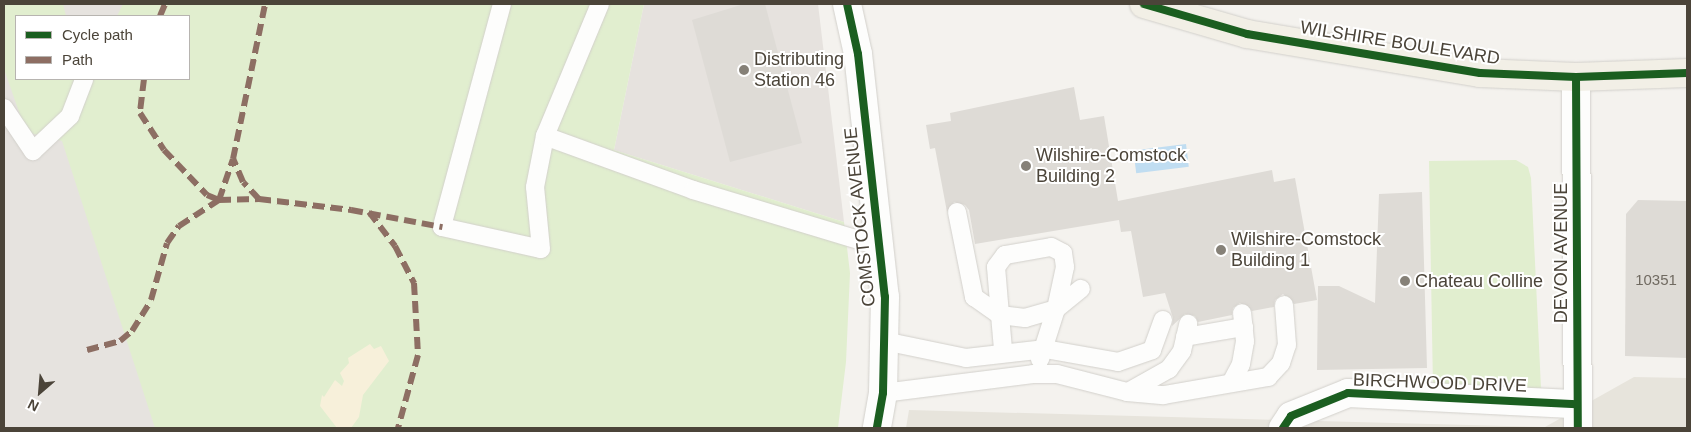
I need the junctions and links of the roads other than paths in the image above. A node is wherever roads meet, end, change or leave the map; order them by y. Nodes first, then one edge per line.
1 (502, 4) edge
2 (600, 4) edge
3 (847, 4) edge
4 (1144, 4) edge
5 (1687, 74) edge
6 (1576, 78) junction
7 (84, 80) edge
8 (4, 108) edge
9 (545, 136) junction
10 (957, 212) dead end
11 (878, 246) junction
12 (1081, 289) dead end
13 (1284, 306) dead end
14 (1056, 309) junction
15 (1000, 315) junction
16 (1163, 320) dead end
17 (884, 341) junction
18 (1046, 349) junction
19 (1002, 353) junction
20 (1118, 362) junction
21 (1033, 374) junction
22 (1231, 383) junction
23 (1127, 392) junction
24 (883, 393) junction
25 (1577, 416) edge
26 (877, 428) edge
27 (1283, 428) edge

1 - 9 lane
2 - 9 lane
3 - 11 street, COMSTOCK AVENUE
4 - 6 main road, WILSHIRE BOULEVARD
5 - 6 main road, WILSHIRE BOULEVARD
6 - 25 street, DEVON AVENUE
7 - 8 lane
9 - 11 lane
10 - 15 lane
11 - 17 street, COMSTOCK AVENUE
12 - 14 lane
13 - 22 lane
14 - 15 lane
14 - 15 lane
14 - 18 lane
15 - 19 lane
16 - 20 lane
17 - 19 lane
17 - 24 street, COMSTOCK AVENUE
18 - 19 lane
18 - 20 lane
18 - 21 lane
20 - 23 lane
21 - 23 lane
21 - 24 lane
22 - 23 lane
22 - 23 lane
24 - 26 street, COMSTOCK AVENUE
25 - 27 street, BIRCHWOOD DRIVE

